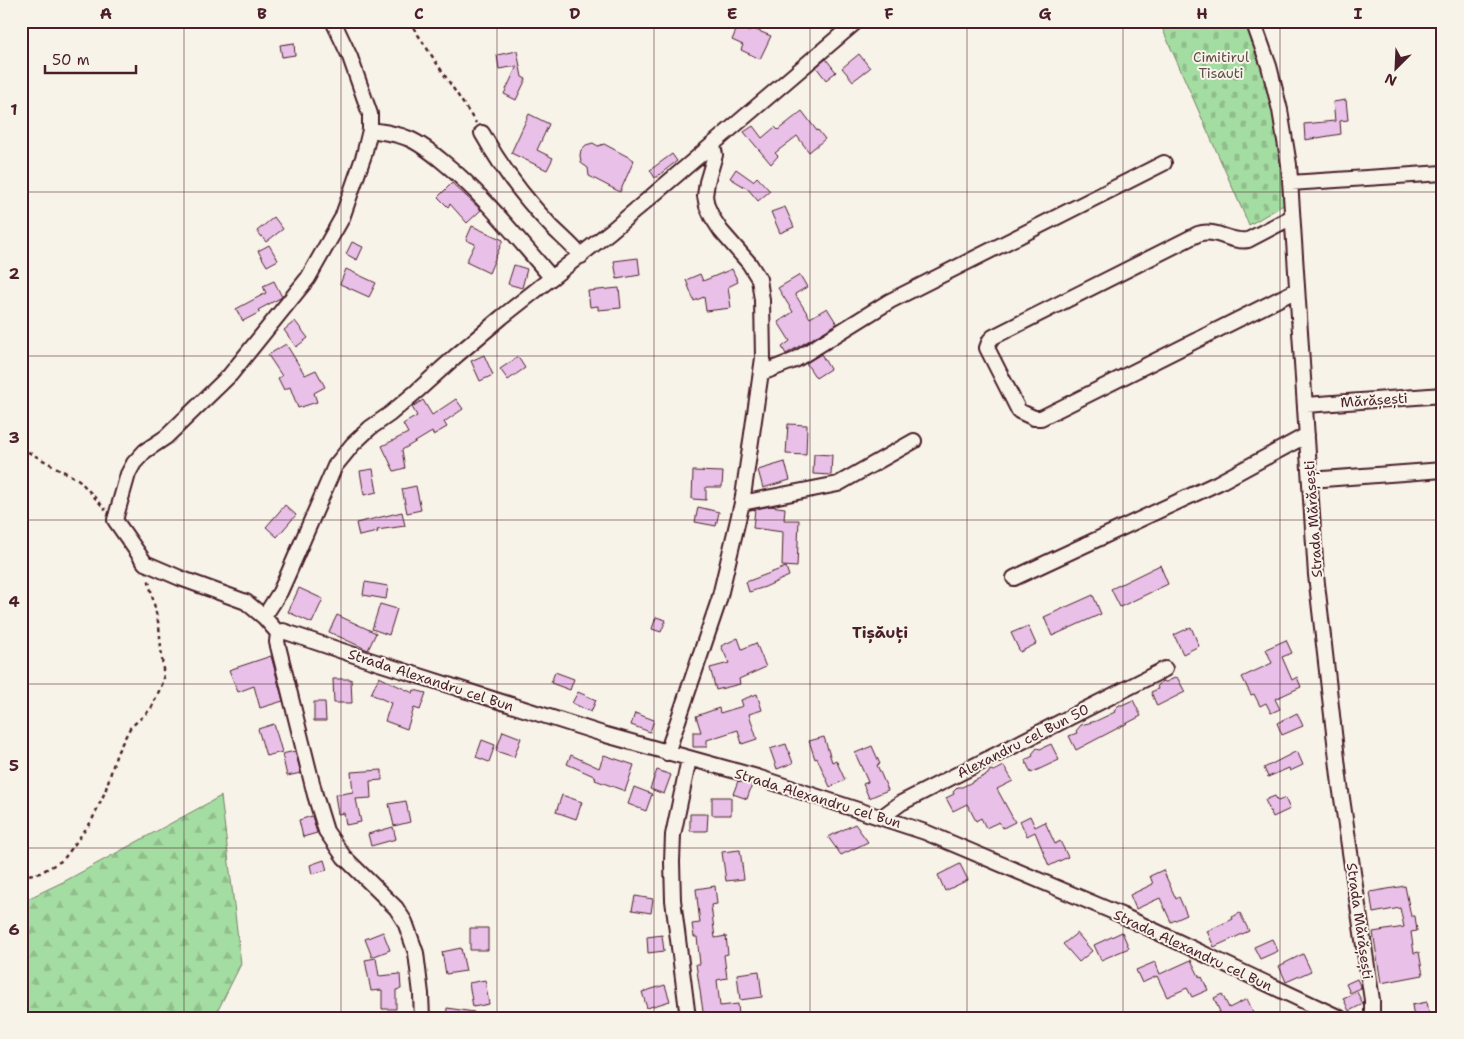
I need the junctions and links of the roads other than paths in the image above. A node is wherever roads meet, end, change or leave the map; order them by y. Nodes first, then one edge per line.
1 (332, 21) edge
2 (1253, 21) edge
3 (851, 24) edge
4 (370, 130) junction
5 (482, 133) road end
6 (713, 145) junction
7 (1164, 163) dead end
8 (1443, 174) edge
9 (1290, 183) junction
10 (1292, 217) junction
11 (581, 256) junction
12 (551, 278) junction
13 (1297, 290) junction
14 (762, 373) junction
15 (1443, 395) edge
16 (1306, 405) junction
17 (1308, 435) junction
18 (914, 441) dead end
19 (1443, 470) edge
20 (1310, 480) junction
21 (742, 503) junction
22 (1014, 578) dead end
23 (264, 617) junction
24 (278, 633) junction
25 (1166, 669) dead end
26 (667, 753) junction
27 (689, 759) junction
28 (882, 817) junction
29 (422, 1018) edge
30 (688, 1018) edge
31 (1340, 1018) edge
32 (1372, 1018) edge

1 - 4 street
2 - 9 street, Strada Mărășești
3 - 6 street
4 - 12 street
4 - 23 street
5 - 11 street
6 - 11 street
6 - 14 street
7 - 14 street
8 - 9 street
9 - 10 street, Strada Mărășești
10 - 13 street, Strada Mărășești
10 - 13 street
11 - 12 street
12 - 23 street
13 - 16 street, Strada Mărășești
14 - 21 street
15 - 16 street, Mărășești
16 - 17 street, Strada Mărășești
17 - 20 street, Strada Mărășești
17 - 22 street
18 - 21 street
19 - 20 street
20 - 32 street, Strada Mărășești
21 - 26 street
23 - 24 street
24 - 26 street, Strada Alexandru cel Bun
24 - 29 street
25 - 28 street, Alexandru cel Bun 50
26 - 27 street, Strada Alexandru cel Bun
27 - 28 street, Strada Alexandru cel Bun
27 - 30 street
28 - 31 street, Strada Alexandru cel Bun

